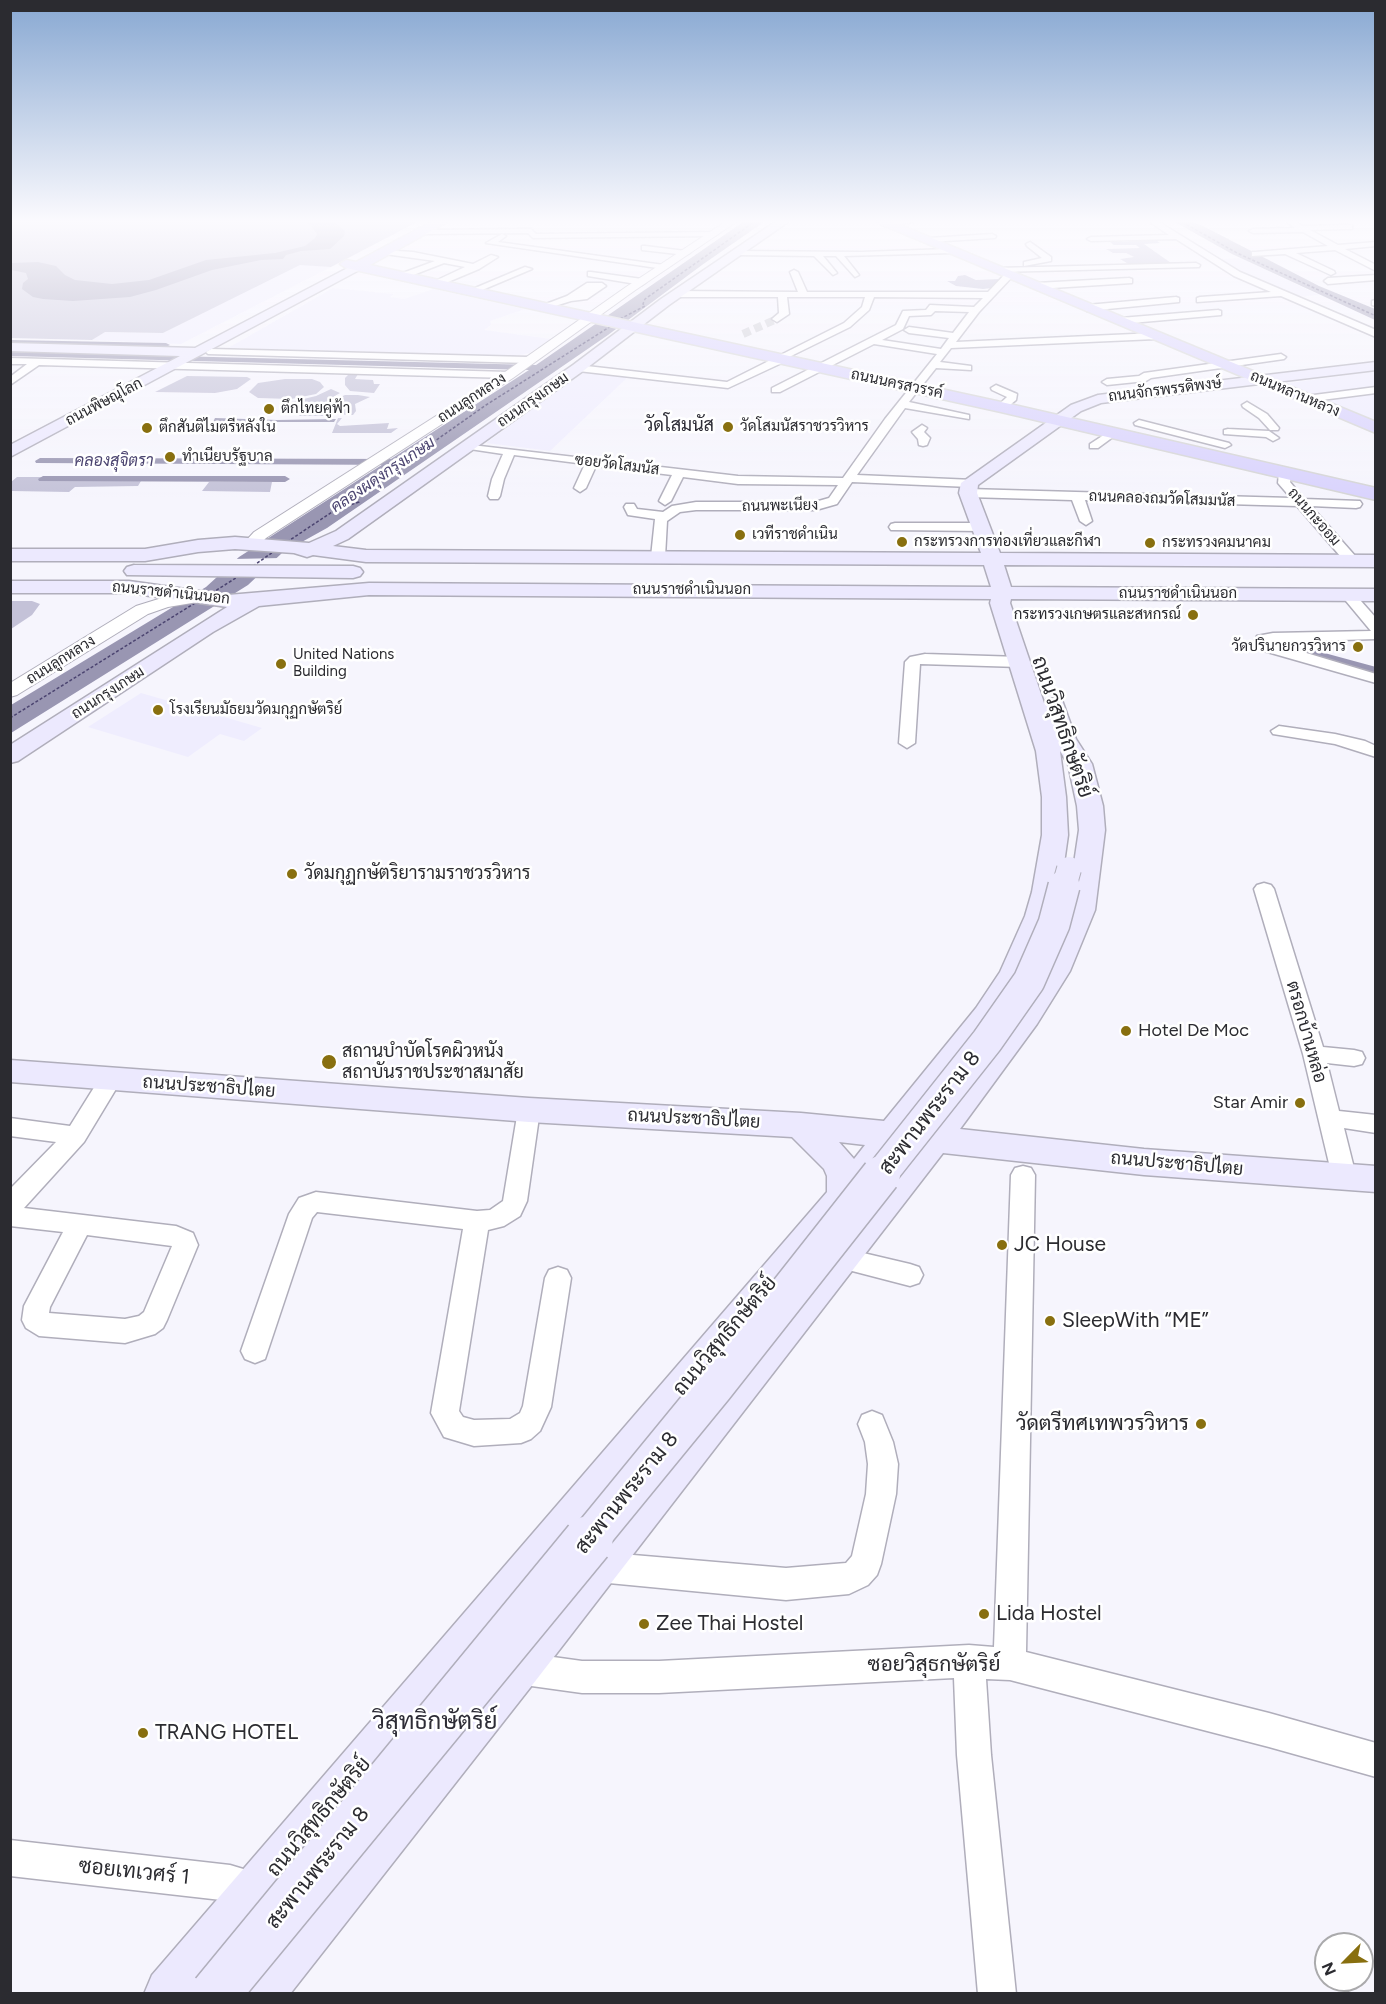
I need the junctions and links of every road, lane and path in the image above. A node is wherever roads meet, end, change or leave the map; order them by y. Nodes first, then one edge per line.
1 (261, 316) edge
2 (579, 316) edge
3 (598, 316) edge
4 (646, 316) edge
5 (782, 316) edge
6 (858, 316) edge
7 (905, 316) edge
8 (972, 316) edge
9 (1092, 316) edge
10 (1200, 316) edge
11 (1214, 316) edge
12 (1334, 316) edge
13 (594, 319) junction
14 (777, 319) tunnel mouth
15 (1111, 322) junction
16 (630, 327) junction
17 (909, 330) dead end
18 (1133, 333) junction
19 (1376, 334) edge
20 (956, 336) junction
21 (873, 341) junction
22 (10, 347) edge
23 (947, 348) junction
24 (195, 353) junction
25 (1281, 357) dead end
26 (781, 358) junction
27 (10, 361) edge
28 (38, 361) junction
29 (936, 364) junction
30 (174, 365) junction
31 (1224, 365) junction
32 (1376, 366) edge
33 (519, 367) junction
34 (578, 368) junction
35 (821, 368) junction
36 (967, 368) dead end
37 (1259, 380) junction
38 (10, 382) edge
39 (1107, 382) dead end
40 (916, 388) junction
41 (996, 388) dead end
42 (776, 390) dead end
43 (1376, 390) edge
44 (1306, 399) junction
45 (903, 404) junction
46 (1247, 405) dead end
47 (1001, 407) junction
48 (965, 417) dead end
49 (1060, 420) junction
50 (1139, 423) dead end
51 (921, 428) dead end
52 (1376, 428) edge
53 (1113, 432) junction
54 (923, 443) dead end
55 (470, 444) junction
56 (1225, 445) junction
57 (1094, 446) dead end
58 (510, 451) junction
59 (10, 452) edge
60 (1208, 455) junction
61 (592, 461) junction
62 (1285, 472) junction
63 (679, 473) junction
64 (768, 479) junction
65 (847, 480) junction
66 (580, 488) dead end
67 (969, 488) junction
68 (1376, 494) edge
69 (494, 496) dead end
70 (1077, 496) junction
71 (665, 501) dead end
72 (1301, 503) junction
73 (1356, 504) dead end
74 (630, 507) dead end
75 (663, 516) junction
76 (1086, 521) dead end
77 (895, 527) dead end
78 (269, 530) junction
79 (252, 544) junction
80 (317, 545) junction
81 (198, 546) junction
82 (145, 555) junction
83 (993, 559) junction
84 (13, 561) edge
85 (1352, 561) junction
86 (658, 565) junction
87 (215, 572) junction
88 (275, 572) junction
89 (319, 572) junction
90 (1374, 579) edge
91 (733, 582) junction
92 (10, 586) edge
93 (331, 592) junction
94 (1348, 595) junction
95 (297, 596) junction
96 (257, 597) junction
97 (163, 598) junction
98 (222, 612) junction
99 (1376, 628) edge
100 (1376, 635) edge
101 (1020, 663) junction
102 (1376, 679) edge
103 (10, 691) edge
104 (1279, 731) dead end
105 (1064, 739) junction
106 (907, 743) dead end
107 (1376, 752) edge
108 (10, 756) edge
109 (1264, 889) dead end
110 (1314, 1054) junction
111 (1354, 1058) dead end
112 (10, 1071) edge
113 (111, 1080) junction
114 (529, 1110) junction
115 (1330, 1118) junction
116 (1376, 1124) edge
117 (801, 1125) junction
118 (10, 1127) edge
119 (927, 1127) junction
120 (76, 1136) junction
121 (1023, 1175) dead end
122 (1360, 1178) edge
123 (844, 1196) junction
124 (10, 1206) edge
125 (10, 1216) edge
126 (477, 1221) junction
127 (80, 1224) junction
128 (842, 1259) junction
129 (910, 1275) dead end
130 (558, 1278) dead end
131 (255, 1352) dead end
132 (872, 1424) dead end
133 (598, 1567) junction
134 (969, 1661) junction
135 (1010, 1664) junction
136 (518, 1668) junction
137 (1376, 1760) edge
138 (10, 1858) edge
139 (257, 1890) junction
140 (171, 1994) edge
141 (215, 1994) edge
142 (255, 1994) edge
143 (997, 1994) edge

1 - 24 main road, ถนนพิษณุโลก
2 - 13 main road, ถนนนครสวรรค์
3 - 13 street, ถนนลูกหลวง
4 - 16 main road, ถนนกรุงเกษม
5 - 14 street
6 - 26 street
7 - 21 street
8 - 20 street, ถนนพะเนียง
9 - 15 main road, ถนนหลานหลวง
10 - 15 street
11 - 18 street
12 - 19 street
13 - 16 main road, ถนนนครสวรรค์
13 - 33 street, ถนนลูกหลวง
15 - 18 main road, ถนนหลานหลวง
16 - 26 main road, ถนนนครสวรรค์
16 - 34 main road, ถนนกรุงเกษม
17 - 20 street
18 - 23 street
18 - 31 main road, ถนนหลานหลวง
20 - 23 street, ถนนพะเนียง
21 - 23 street
21 - 35 street
22 - 24 main road
23 - 29 street, ถนนพะเนียง
24 - 30 main road, ถนนพิษณุโลก
24 - 33 street
25 - 31 street
26 - 34 street
26 - 35 main road, ถนนนครสวรรค์
27 - 28 street
28 - 30 street
28 - 38 street
29 - 36 street
29 - 40 street, ถนนพะเนียง
30 - 33 street
30 - 59 main road, ถนนพิษณุโลก
31 - 37 main road, ถนนหลานหลวง
31 - 39 street
32 - 37 main road, ถนนจักรพรรดิพงษ์
33 - 78 street, ถนนลูกหลวง
34 - 55 main road, ถนนกรุงเกษม
35 - 40 main road, ถนนนครสวรรค์
35 - 42 street
37 - 44 main road, ถนนหลานหลวง
37 - 49 main road, ถนนจักรพรรดิพงษ์
40 - 45 street, ถนนพะเนียง
40 - 47 main road, ถนนนครสวรรค์
41 - 47 street
43 - 44 street
44 - 52 main road, ถนนหลานหลวง
45 - 48 street
45 - 65 street, ถนนพะเนียง
46 - 56 street
47 - 49 main road, ถนนนครสวรรค์
49 - 53 main road, ถนนนครสวรรค์
49 - 67 main road, ถนนจักรพรรดิพงษ์
50 - 56 street
51 - 54 street
53 - 57 street
53 - 60 main road, ถนนนครสวรรค์
55 - 58 street, ซอยวัดโสมนัส
55 - 64 street, ซอยวัดโสมนัส
55 - 80 main road, ถนนกรุงเกษม
56 - 60 street
58 - 61 street, ซอยวัดโสมนัส
58 - 69 street
60 - 62 main road, ถนนนครสวรรค์
61 - 63 street, ซอยวัดโสมนัส
61 - 66 street
62 - 68 main road, ถนนนครสวรรค์
62 - 72 street, ถนนกะออม
63 - 64 street, ซอยวัดโสมนัส
63 - 71 street
64 - 65 street, ซอยวัดโสมนัส
65 - 67 street, ซอยวัดโสมนัส
65 - 75 street, ถนนพะเนียง
67 - 70 street, ถนนคลองถมวัดโสมมนัส
67 - 83 main road
70 - 72 street, ถนนคลองถมวัดโสมมนัส
70 - 76 street
72 - 73 street, ถนนคลองถมวัดโสมมนัส
72 - 85 street, ถนนกะออม
74 - 75 street
75 - 86 street
77 - 83 street
78 - 79 street, ถนนลูกหลวง
78 - 81 street, ถนนลูกหลวง
79 - 80 main road, ถนนราชดำเนินนอก
79 - 81 main road, ถนนราชดำเนินนอก
80 - 86 main road, ถนนราชดำเนินนอก
80 - 88 main road, ถนนกรุงเกษม
80 - 89 main road, ถนนกรุงเกษม
81 - 82 main road, ถนนราชดำเนินนอก
82 - 84 main road, ถนนราชดำเนินนอก
82 - 87 main road
83 - 85 main road, ถนนราชดำเนินนอก
83 - 86 main road, ถนนราชดำเนินนอก
83 - 90 main road, ถนนราชดำเนินนอก
83 - 91 main road, ถนนราชดำเนินนอก
83 - 94 main road, ถนนราชดำเนินนอก
83 - 101 main road, ถนนวิสุทธิกษัตริย์
83 - 105 main road, ถนนวิสุทธิกษัตริย์
84 - 87 main road, ถนนราชดำเนินนอก
85 - 90 main road
86 - 89 main road, ถนนราชดำเนินนอก
86 - 91 main road, ถนนราชดำเนินนอก
87 - 88 main road, ถนนราชดำเนินนอก
88 - 89 main road, ถนนราชดำเนินนอก
88 - 96 main road, ถนนกรุงเกษม
89 - 95 main road, ถนนกรุงเกษม
89 - 96 main road
90 - 94 main road, ถนนราชดำเนินนอก
91 - 93 main road, ถนนราชดำเนินนอก
92 - 97 main road, ถนนราชดำเนินนอก
93 - 95 main road, ถนนราชดำเนินนอก
93 - 98 main road
94 - 99 street
95 - 96 main road, ถนนราชดำเนินนอก
95 - 98 main road, ถนนกรุงเกษม
96 - 98 main road, ถนนกรุงเกษม
97 - 98 main road, ถนนราชดำเนินนอก
97 - 103 street, ถนนลูกหลวง
98 - 108 main road, ถนนกรุงเกษม
100 - 102 street
101 - 106 street
101 - 119 main road, ถนนวิสุทธิกษัตริย์
104 - 107 street
105 - 119 main road, ถนนวิสุทธิกษัตริย์
105 - 141 main road, สะพานพระราม 8, bridge
109 - 110 street, ตรอกบ้านหล่อ
110 - 111 street
110 - 115 street, ตรอกบ้านหล่อ
112 - 113 main road, ถนนประชาธิปไตย
113 - 114 main road, ถนนประชาธิปไตย
113 - 120 street
114 - 117 main road, ถนนประชาธิปไตย
114 - 126 street
115 - 116 street
115 - 122 street, ตรอกบ้านหล่อ
117 - 119 main road, ถนนประชาธิปไตย
117 - 123 main road
118 - 120 street
119 - 122 main road, ถนนประชาธิปไตย
119 - 123 main road, ถนนวิสุทธิกษัตริย์
119 - 128 main road, ถนนวิสุทธิกษัตริย์
120 - 124 street
121 - 135 street
123 - 139 main road, ถนนวิสุทธิกษัตริย์
125 - 127 street
126 - 130 street
126 - 131 street
127 - 127 street
128 - 129 street
128 - 133 main road, ถนนวิสุทธิกษัตริย์
132 - 133 street
133 - 136 main road, ถนนวิสุทธิกษัตริย์
134 - 135 street, ซอยวิสุธกษัตริย์
134 - 136 street, ซอยวิสุธกษัตริย์
134 - 143 street
135 - 137 street, ซอยวิสุธกษัตริย์
136 - 142 main road, ถนนวิสุทธิกษัตริย์
138 - 139 street, ซอยเทเวศร์ 1
139 - 140 main road, ถนนวิสุทธิกษัตริย์

